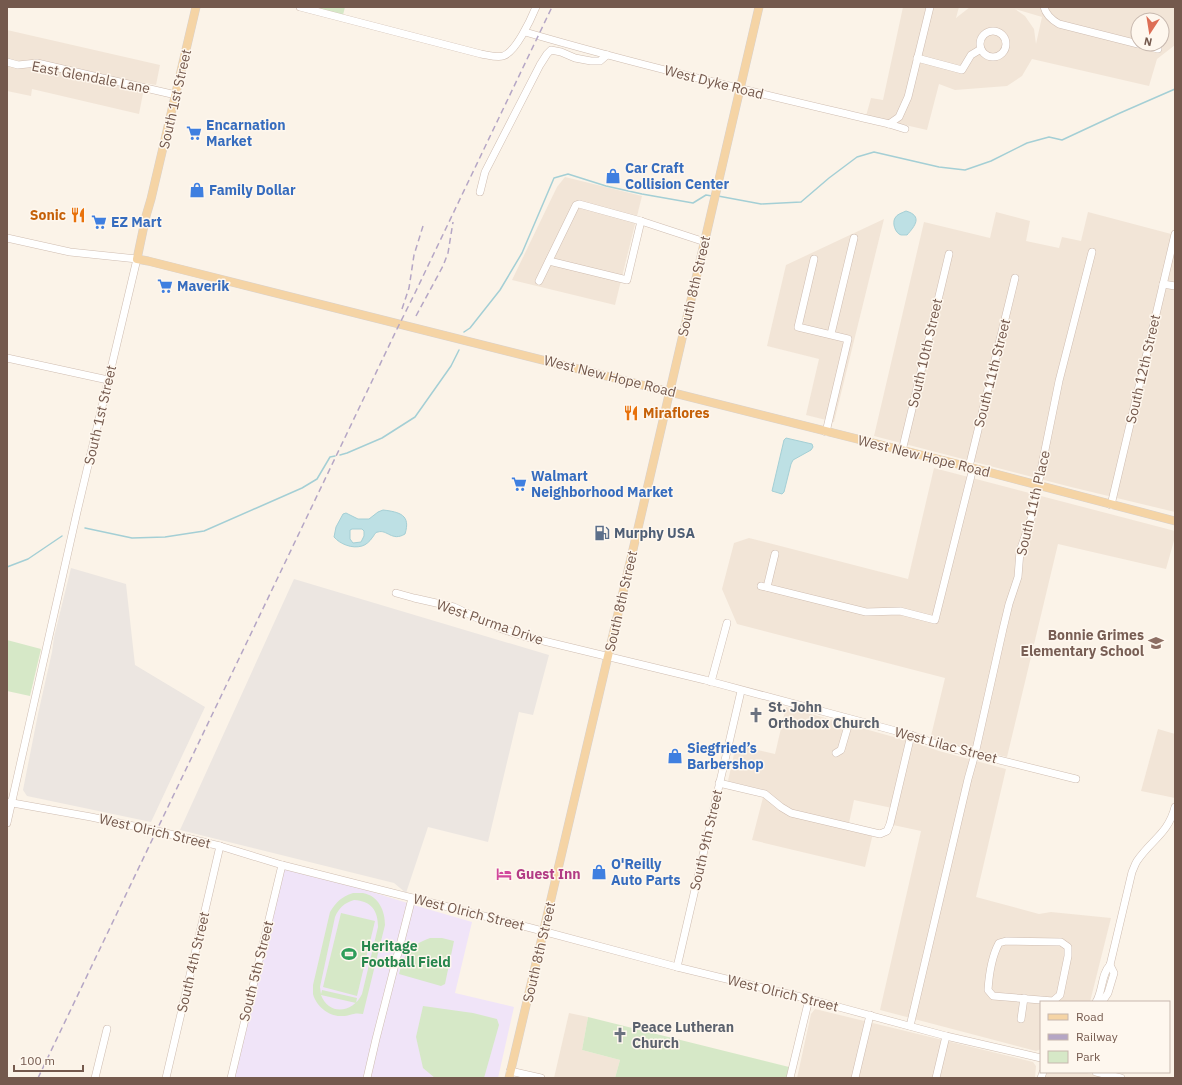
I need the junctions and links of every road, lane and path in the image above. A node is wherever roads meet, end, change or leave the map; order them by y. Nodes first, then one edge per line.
1 (196, 7) edge
2 (300, 7) edge
3 (536, 7) edge
4 (759, 7) edge
5 (930, 7) edge
6 (1044, 7) edge
7 (325, 10) edge
8 (525, 32) junction
9 (1130, 42) edge
10 (981, 49) dead end
11 (607, 55) junction
12 (917, 58) junction
13 (7, 62) edge
14 (740, 89) junction
15 (176, 95) junction
16 (889, 124) junction
17 (905, 129) dead end
18 (480, 192) dead end
19 (641, 220) junction
20 (1175, 234) edge
21 (7, 238) edge
22 (854, 238) dead end
23 (705, 242) junction
24 (1092, 252) dead end
25 (949, 254) dead end
26 (137, 259) junction
27 (814, 259) dead end
28 (549, 261) junction
29 (1015, 278) dead end
30 (539, 281) dead end
31 (1163, 284) junction
32 (1175, 286) edge
33 (831, 334) junction
34 (7, 358) edge
35 (108, 380) junction
36 (670, 391) junction
37 (826, 432) junction
38 (902, 451) junction
39 (971, 468) junction
40 (1038, 486) junction
41 (1111, 505) junction
42 (1173, 522) edge
43 (775, 554) dead end
44 (396, 593) dead end
45 (727, 623) dead end
46 (608, 658) junction
47 (711, 682) junction
48 (741, 690) junction
49 (850, 719) junction
50 (911, 735) junction
51 (836, 753) dead end
52 (975, 754) junction
53 (1076, 779) dead end
54 (719, 783) junction
55 (9, 803) edge
56 (1175, 807) edge
57 (7, 823) edge
58 (220, 846) junction
59 (282, 864) junction
60 (412, 898) junction
61 (543, 932) junction
62 (1110, 965) junction
63 (677, 967) junction
64 (1060, 995) junction
65 (1024, 998) junction
66 (809, 999) junction
67 (1064, 1001) edge
68 (1097, 1001) edge
69 (1103, 1001) edge
70 (870, 1015) junction
71 (1021, 1019) dead end
72 (910, 1026) junction
73 (107, 1030) dead end
74 (946, 1036) junction
75 (1040, 1058) edge
76 (1099, 1073) edge
77 (509, 1074) edge
78 (1110, 1077) edge
79 (95, 1078) edge
80 (166, 1078) edge
81 (231, 1078) edge
82 (367, 1078) edge
83 (541, 1078) edge
84 (790, 1078) edge
85 (855, 1078) edge
86 (936, 1078) edge
87 (1121, 1078) edge

1 - 15 main road, South 1st Street
2 - 7 street
3 - 8 street
4 - 14 main road, South 8th Street
5 - 12 street
6 - 9 street
7 - 8 street
8 - 11 street, West Dyke Road
10 - 12 street
11 - 14 street, West Dyke Road
11 - 18 street
12 - 16 street
13 - 15 street, East Glendale Lane
14 - 16 street, West Dyke Road
14 - 23 main road, South 8th Street
15 - 26 main road, South 1st Street
16 - 17 street, West Dyke Road
19 - 23 street
19 - 28 street
19 - 28 street
20 - 31 street, South 12th Street
21 - 26 street
22 - 33 street
23 - 36 main road, South 8th Street
24 - 40 street, South 11th Place
25 - 38 street, South 10th Street
26 - 35 street, South 1st Street
26 - 36 main road, West New Hope Road
27 - 33 street
28 - 30 street
29 - 39 street, South 11th Street
31 - 32 street
31 - 41 street, South 12th Street
33 - 37 street
34 - 35 street
35 - 55 street, South 1st Street
36 - 37 main road, West New Hope Road
36 - 46 main road, South 8th Street
37 - 38 main road, West New Hope Road
38 - 39 main road, West New Hope Road
39 - 40 main road, West New Hope Road
39 - 43 street, South 11th Street
40 - 41 main road, West New Hope Road
40 - 52 street, South 11th Place
41 - 42 main road, West New Hope Road
44 - 46 street, West Purma Drive
45 - 47 street
46 - 47 street, West Lilac Street
46 - 61 main road, South 8th Street
47 - 48 street, West Lilac Street
48 - 49 street, West Lilac Street
48 - 54 street, South 9th Street
49 - 50 street, West Lilac Street
49 - 51 street
50 - 52 street, West Lilac Street
50 - 54 street
52 - 53 street, West Lilac Street
52 - 72 street, South 11th Place
54 - 63 street, South 9th Street
55 - 57 street, South 1st Street
55 - 58 street, West Olrich Street
56 - 62 street
58 - 59 street, West Olrich Street
58 - 80 street, South 4th Street
59 - 60 street, West Olrich Street
59 - 81 street, South 5th Street
60 - 61 street, West Olrich Street
60 - 82 street
61 - 63 street, West Olrich Street
61 - 77 main road, South 8th Street
62 - 68 street
62 - 69 street
63 - 66 street, West Olrich Street
64 - 65 street
64 - 65 street
64 - 67 street
65 - 71 street
66 - 70 street, West Olrich Street
66 - 84 street
70 - 72 street, West Olrich Street
70 - 85 street
72 - 74 street, West Olrich Street
73 - 79 street
74 - 75 street, West Olrich Street
74 - 86 street
76 - 78 street
77 - 83 street
78 - 87 street

